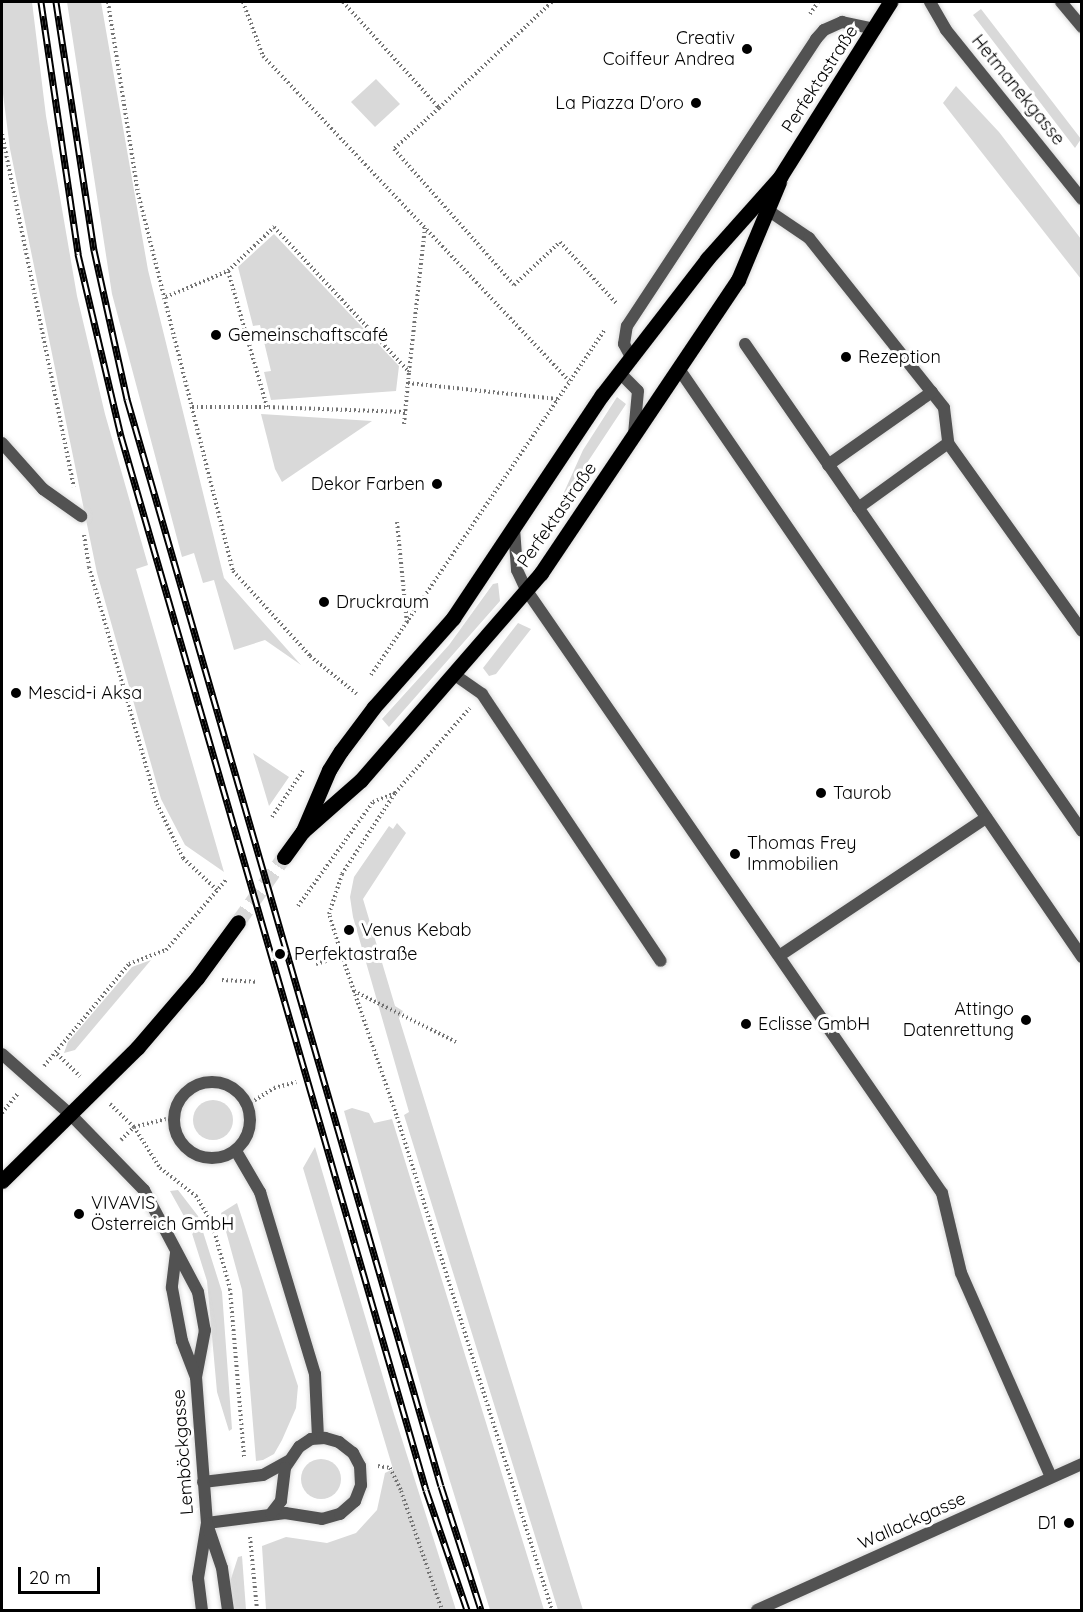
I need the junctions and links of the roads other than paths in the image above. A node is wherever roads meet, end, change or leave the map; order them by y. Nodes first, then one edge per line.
1 (890, 2) edge
2 (930, 2) edge
3 (1061, 2) edge
4 (1082, 27) edge
5 (875, 29) junction
6 (780, 177) junction
7 (1082, 199) edge
8 (769, 211) junction
9 (745, 344) dead end
10 (632, 359) junction
11 (679, 369) junction
12 (620, 373) junction
13 (932, 392) junction
14 (634, 438) junction
15 (2, 443) edge
16 (948, 443) junction
17 (828, 465) junction
18 (858, 508) junction
19 (81, 516) dead end
20 (514, 528) junction
21 (527, 591) junction
22 (1082, 631) edge
23 (455, 675) junction
24 (986, 818) junction
25 (303, 831) junction
26 (1082, 831) edge
27 (284, 857) tunnel mouth
28 (238, 922) tunnel mouth
29 (779, 956) junction
30 (1082, 957) edge
31 (661, 961) dead end
32 (2, 1054) edge
33 (70, 1115) junction
34 (236, 1151) junction
35 (2, 1181) edge
36 (176, 1253) junction
37 (196, 1377) junction
38 (318, 1438) junction
39 (288, 1461) junction
40 (1082, 1464) edge
41 (1051, 1477) junction
42 (203, 1482) junction
43 (271, 1514) junction
44 (207, 1523) junction
45 (202, 1611) edge
46 (228, 1611) edge
47 (757, 1611) edge

1 - 5 main road, Perfektastraße
2 - 7 street, Hetmanekgasse
3 - 4 street
5 - 6 main road, Perfektastraße
5 - 10 street
6 - 8 main road, Perfektastraße
6 - 10 main road, Perfektastraße
8 - 11 main road, Perfektastraße
8 - 13 street
9 - 17 street
10 - 12 main road, Perfektastraße
11 - 14 main road, Perfektastraße
11 - 24 street
12 - 14 street
12 - 20 main road, Perfektastraße
13 - 16 street
13 - 17 street
14 - 21 main road, Perfektastraße
15 - 19 street
16 - 18 street
16 - 22 street
17 - 18 street
18 - 26 street
20 - 21 street
20 - 25 main road, Perfektastraße
21 - 23 main road, Perfektastraße
21 - 29 street
23 - 25 main road, Perfektastraße
23 - 31 street
24 - 29 street
24 - 30 street
25 - 27 main road, Perfektastraße
28 - 33 main road
29 - 41 street
32 - 33 street, Lemböckgasse
33 - 35 main road
33 - 36 street, Lemböckgasse
34 - 34 street
34 - 38 street
36 - 37 street, Lemböckgasse
36 - 37 street, Lemböckgasse
37 - 42 street, Lemböckgasse
38 - 39 street
38 - 43 street
39 - 42 street
39 - 43 street
40 - 41 street, Wallackgasse
41 - 47 street, Wallackgasse
42 - 44 street, Lemböckgasse
43 - 44 street
44 - 45 street, Lemböckgasse
44 - 46 street, Lemböckgasse

